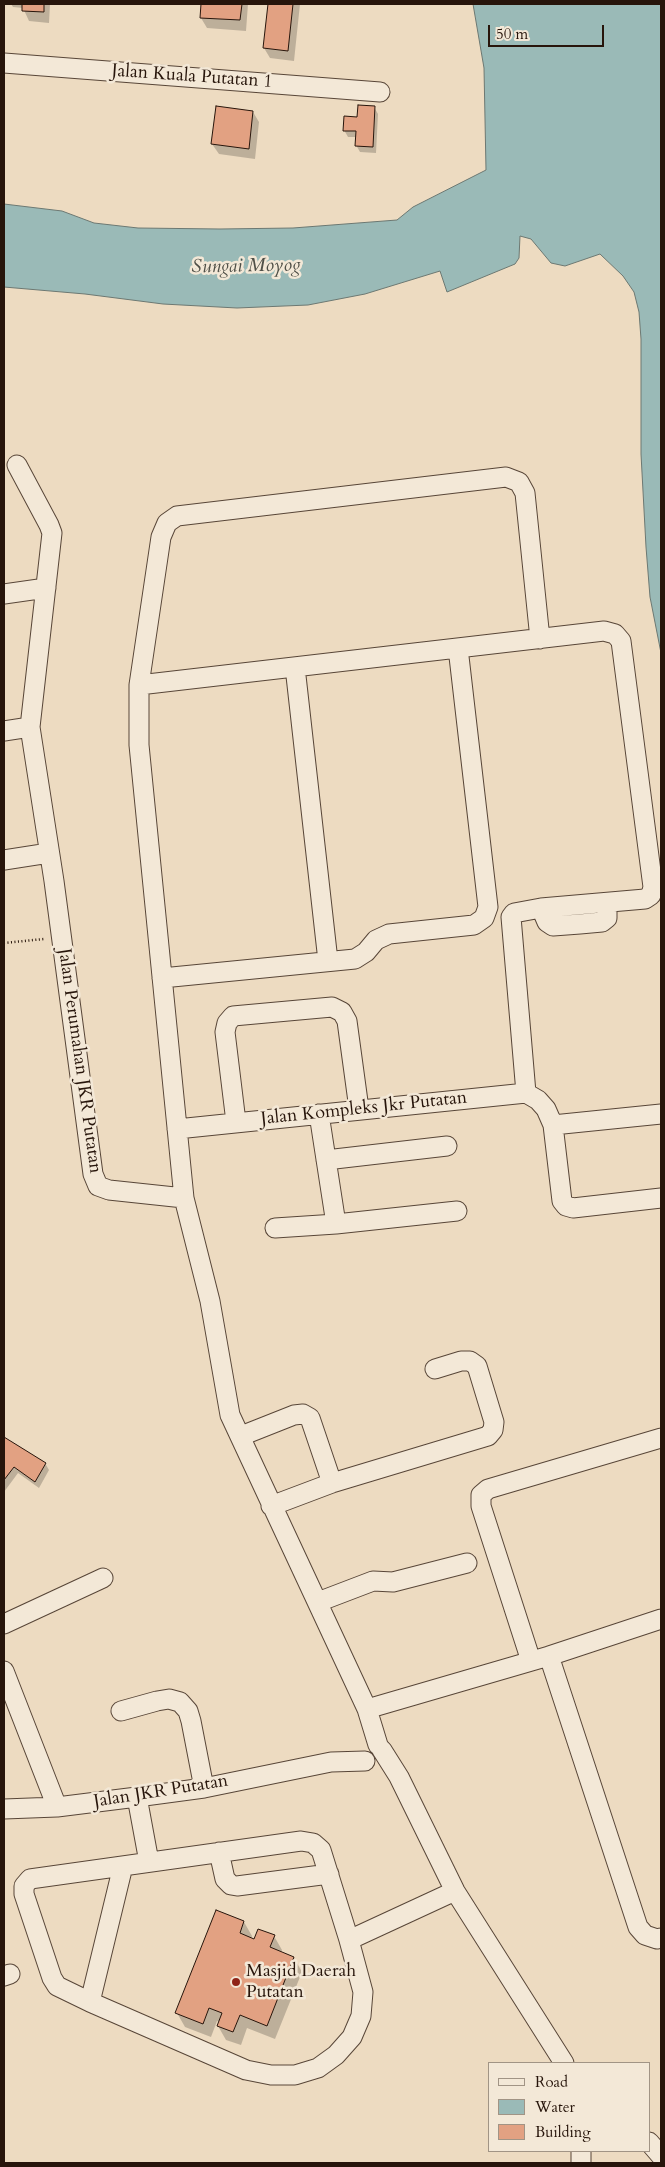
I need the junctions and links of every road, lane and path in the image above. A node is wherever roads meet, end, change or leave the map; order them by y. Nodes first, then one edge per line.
1 (4, 63) edge
2 (380, 92) dead end
3 (17, 465) dead end
4 (46, 588) junction
5 (4, 594) edge
6 (540, 639) junction
7 (458, 648) junction
8 (295, 667) junction
9 (139, 685) junction
10 (30, 727) junction
11 (4, 731) edge
12 (49, 852) junction
13 (4, 860) edge
14 (60, 938) junction
15 (4, 943) edge
16 (328, 961) junction
17 (162, 978) junction
18 (526, 1093) junction
19 (359, 1109) junction
20 (319, 1114) junction
21 (661, 1114) edge
22 (550, 1117) junction
23 (236, 1122) junction
24 (177, 1129) junction
25 (447, 1146) dead end
26 (326, 1160) junction
27 (184, 1198) junction
28 (661, 1198) edge
29 (457, 1211) dead end
30 (336, 1224) junction
31 (275, 1228) dead end
32 (435, 1369) dead end
33 (241, 1436) junction
34 (661, 1438) edge
35 (332, 1483) junction
36 (271, 1506) junction
37 (467, 1564) dead end
38 (103, 1578) dead end
39 (318, 1602) junction
40 (661, 1619) edge
41 (4, 1624) edge
42 (550, 1656) junction
43 (531, 1661) junction
44 (4, 1674) edge
45 (367, 1709) junction
46 (121, 1711) dead end
47 (371, 1752) junction
48 (204, 1788) junction
49 (137, 1797) junction
50 (57, 1807) junction
51 (4, 1809) edge
52 (219, 1852) junction
53 (149, 1862) junction
54 (123, 1866) junction
55 (329, 1874) junction
56 (455, 1891) junction
57 (661, 1938) edge
58 (349, 1940) junction
59 (90, 2002) junction
60 (563, 2062) edge
61 (650, 2143) edge
62 (661, 2156) edge

1 - 2 street, Jalan Kuala Putatan 1
3 - 4 street, Jalan Perumahan JKR Putatan
4 - 5 street
4 - 10 street, Jalan Perumahan JKR Putatan
6 - 7 street
6 - 9 street
6 - 18 street
7 - 8 street
7 - 16 street
8 - 9 street
8 - 16 street
9 - 17 street
10 - 11 street
10 - 12 street, Jalan Perumahan JKR Putatan
12 - 13 street
12 - 14 street, Jalan Perumahan JKR Putatan
14 - 15 path, Jalan Perumahan JKR Putatan
14 - 27 street, Jalan Perumahan JKR Putatan
16 - 17 street
17 - 24 street
18 - 19 street, Jalan Kompleks Jkr Putatan
18 - 22 street
19 - 20 street, Jalan Kompleks Jkr Putatan
19 - 23 street
20 - 23 street, Jalan Kompleks Jkr Putatan
20 - 26 street
21 - 22 street
22 - 28 street
23 - 24 street, Jalan Kompleks Jkr Putatan
24 - 27 street
25 - 26 street
26 - 30 street
27 - 33 street
29 - 30 street
30 - 31 street
32 - 35 street
33 - 35 street
33 - 36 street
34 - 43 street
35 - 36 street
36 - 39 street
37 - 39 street
38 - 41 street
39 - 45 street
40 - 42 street
42 - 43 street
42 - 57 street
43 - 45 street
44 - 50 street
45 - 47 street
46 - 48 street
47 - 48 street, Jalan JKR Putatan
47 - 56 street
48 - 49 street, Jalan JKR Putatan
49 - 50 street, Jalan JKR Putatan
49 - 53 street
50 - 51 street, Jalan JKR Putatan
52 - 53 street
52 - 55 street
52 - 55 street
53 - 54 street
54 - 59 street
54 - 59 street
55 - 58 street
56 - 58 street
56 - 60 street
58 - 59 street
61 - 62 street

